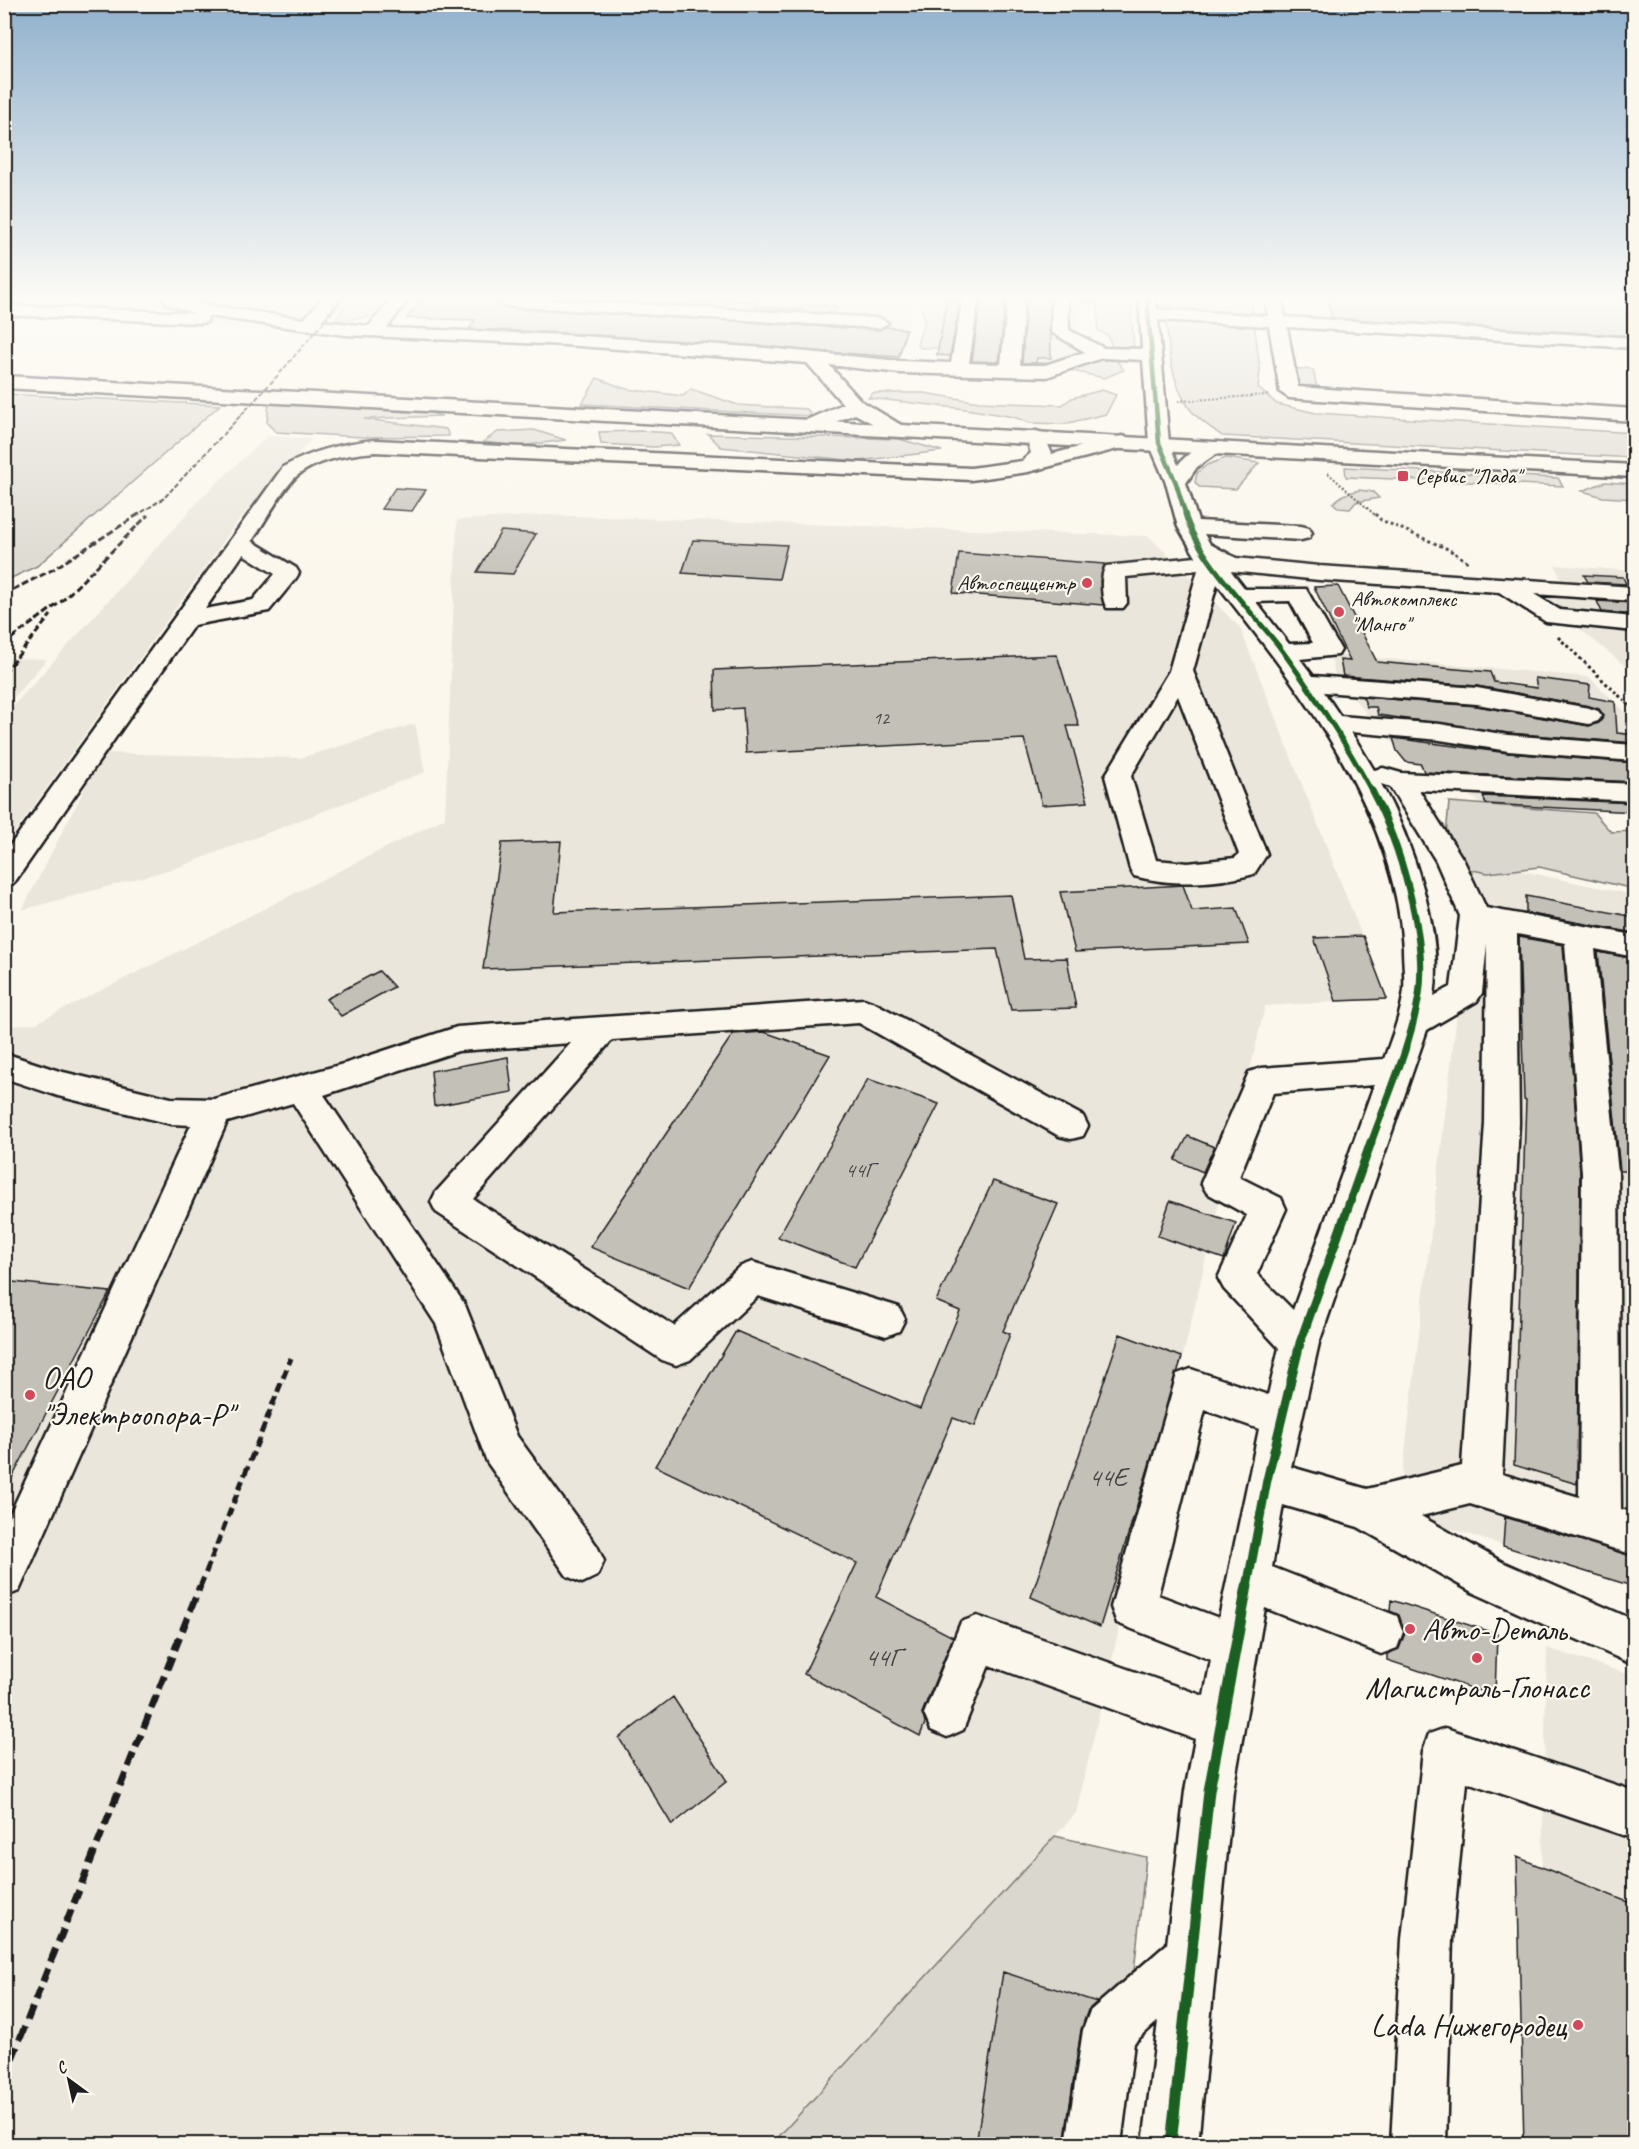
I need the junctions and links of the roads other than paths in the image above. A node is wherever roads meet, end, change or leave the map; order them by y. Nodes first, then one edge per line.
1 (291, 397) edge
2 (847, 397) edge
3 (1155, 397) edge
4 (1372, 397) edge
5 (854, 405) junction
6 (1635, 414) edge
7 (812, 425) junction
8 (894, 429) junction
9 (1036, 437) junction
10 (1122, 442) junction
11 (1159, 443) junction
12 (1216, 447) junction
13 (1028, 466) junction
14 (1635, 471) edge
15 (1176, 483) junction
16 (1189, 527) junction
17 (1301, 533) dead end
18 (239, 542) junction
19 (1206, 555) junction
20 (1503, 584) junction
21 (1635, 594) edge
22 (1238, 597) junction
23 (1115, 603) dead end
24 (184, 619) junction
25 (1630, 634) edge
26 (1281, 652) junction
27 (1181, 671) junction
28 (1305, 683) junction
29 (1589, 716) dead end
30 (1332, 723) junction
31 (1635, 753) edge
32 (1361, 771) junction
33 (1400, 781) junction
34 (1635, 792) edge
35 (4, 876) edge
36 (1489, 919) junction
37 (1579, 936) junction
38 (1635, 946) edge
39 (1413, 1023) junction
40 (603, 1029) junction
41 (4, 1065) edge
42 (1396, 1071) junction
43 (302, 1088) junction
44 (214, 1112) junction
45 (1071, 1126) dead end
46 (886, 1319) dead end
47 (1300, 1343) junction
48 (1282, 1418) junction
49 (1268, 1480) junction
50 (1481, 1487) junction
51 (1367, 1509) junction
52 (1617, 1529) edge
53 (582, 1561) dead end
54 (4, 1576) edge
55 (1249, 1580) junction
56 (1381, 1632) dead end
57 (1635, 1643) edge
58 (1236, 1647) junction
59 (947, 1714) dead end
60 (1221, 1725) junction
61 (1635, 1815) edge
62 (1192, 1956) junction
63 (1094, 2145) edge
64 (1171, 2145) edge
65 (1418, 2145) edge

1 - 7 street
2 - 5 street
3 - 11 street
4 - 6 street
5 - 7 street
5 - 8 street
7 - 8 street
8 - 9 street
9 - 10 street
9 - 13 street
10 - 11 street
10 - 13 street
11 - 12 street
11 - 15 street
12 - 14 street
12 - 15 street
13 - 18 street
15 - 16 street
16 - 17 street
16 - 19 street
18 - 24 street
18 - 24 street
19 - 20 street
19 - 22 street
19 - 23 street
19 - 27 street
20 - 21 street
20 - 25 street
22 - 26 street
22 - 26 street
24 - 35 street
26 - 28 street
27 - 27 street
28 - 29 street
28 - 30 street
30 - 31 street
30 - 32 street
32 - 33 street
32 - 39 street
33 - 34 street
33 - 36 street
36 - 37 street
36 - 39 street
36 - 50 street
37 - 38 street
37 - 52 street
39 - 42 street
40 - 43 street
40 - 45 street
40 - 46 street
41 - 44 street
42 - 47 street
42 - 47 street
43 - 44 street
43 - 53 street
44 - 54 street
47 - 48 street
48 - 49 street
48 - 58 street
49 - 51 street
49 - 55 street
50 - 51 street
50 - 52 street
51 - 57 street
55 - 56 street
55 - 58 street
58 - 60 street
59 - 60 street
60 - 62 street
61 - 65 street
62 - 63 street
62 - 64 street

